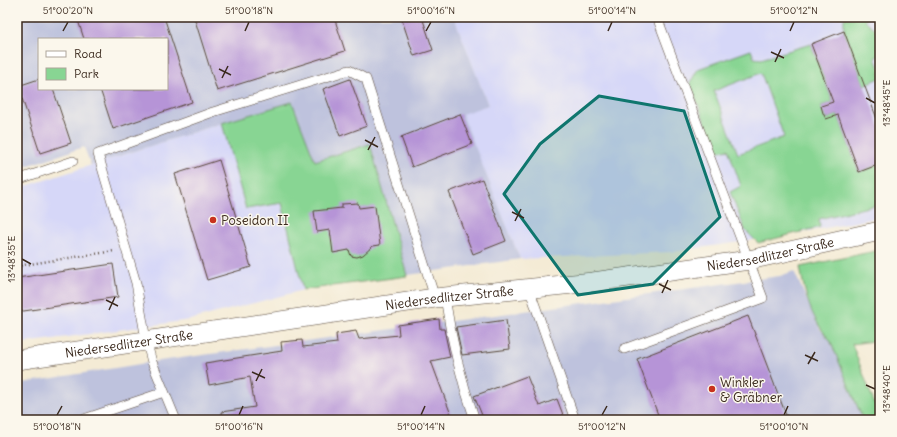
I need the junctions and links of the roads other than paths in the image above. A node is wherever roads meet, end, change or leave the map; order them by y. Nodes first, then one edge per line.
1 (657, 17) edge
2 (73, 161) dead end
3 (17, 180) edge
4 (880, 231) edge
5 (749, 260) junction
6 (529, 288) junction
7 (440, 297) junction
8 (146, 340) junction
9 (624, 349) dead end
10 (17, 360) edge
11 (164, 392) junction
12 (81, 420) edge
13 (176, 420) edge
14 (475, 420) edge
15 (575, 420) edge

1 - 5 lane
2 - 3 lane
4 - 5 street, Niedersedlitzer Straße
5 - 6 street, Niedersedlitzer Straße
5 - 9 lane
6 - 7 street, Niedersedlitzer Straße
6 - 15 lane
7 - 8 street, Niedersedlitzer Straße
7 - 8 lane
7 - 14 lane
8 - 10 street, Niedersedlitzer Straße
8 - 11 lane
11 - 12 lane
11 - 13 lane

